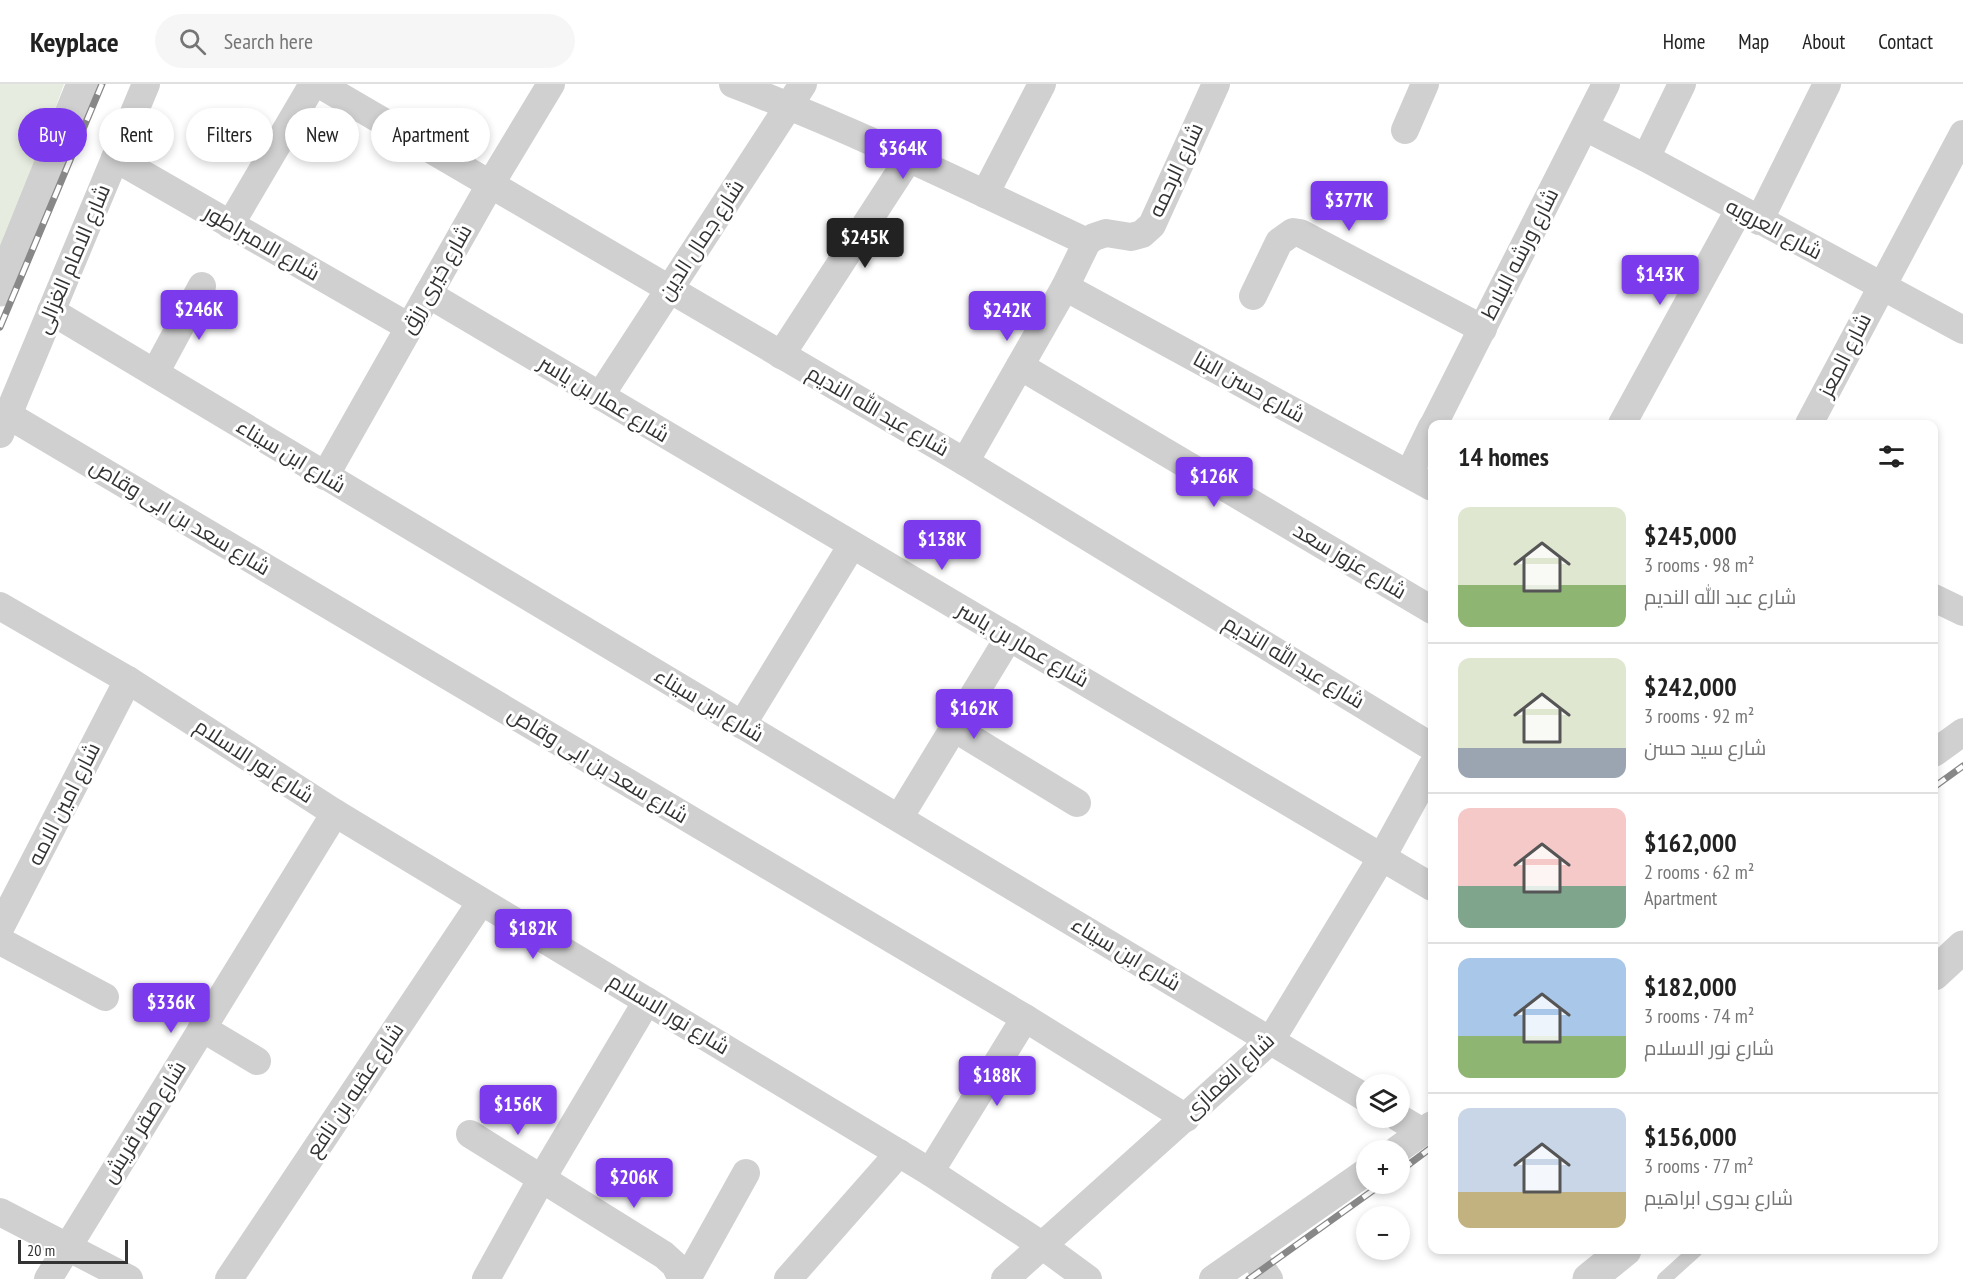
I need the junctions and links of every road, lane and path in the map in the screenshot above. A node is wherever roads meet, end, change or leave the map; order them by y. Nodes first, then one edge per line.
1 (83, 84) edge
2 (146, 84) edge
3 (312, 84) edge
4 (319, 84) edge
5 (551, 84) edge
6 (733, 84) edge
7 (1042, 84) edge
8 (1216, 84) edge
9 (1425, 84) edge
10 (1606, 84) edge
11 (1682, 84) edge
12 (1827, 84) edge
13 (796, 95) edge
14 (136, 108) edge
15 (1585, 127) junction
16 (1405, 130) dead end
17 (1963, 134) edge
18 (909, 158) junction
19 (1646, 158) junction
20 (113, 162) edge
21 (122, 162) edge
22 (490, 185) junction
23 (985, 194) junction
24 (1749, 215) junction
25 (230, 225) junction
26 (1087, 242) junction
27 (202, 286) dead end
28 (1065, 286) junction
29 (1881, 286) junction
30 (669, 289) junction
31 (0, 290) edge
32 (428, 294) junction
33 (1253, 296) dead end
34 (51, 311) junction
35 (409, 327) junction
36 (1483, 328) junction
37 (1963, 330) edge
38 (781, 355) junction
39 (1020, 366) junction
40 (155, 374) junction
41 (600, 396) junction
42 (1436, 420) edge
43 (1624, 420) edge
44 (1811, 420) edge
45 (4, 424) edge
46 (1428, 449) edge
47 (965, 462) junction
48 (325, 476) junction
49 (1421, 481) edge
50 (852, 545) junction
51 (1938, 599) edge
52 (0, 606) edge
53 (1428, 608) edge
54 (1963, 612) edge
55 (1009, 637) junction
56 (128, 680) junction
57 (742, 725) junction
58 (954, 728) junction
59 (1963, 732) edge
60 (1428, 745) edge
61 (1938, 750) edge
62 (1428, 773) edge
63 (1077, 803) dead end
64 (335, 813) junction
65 (899, 818) junction
66 (1382, 857) junction
67 (1428, 885) edge
68 (481, 902) junction
69 (0, 928) edge
70 (0, 941) edge
71 (1963, 946) edge
72 (1938, 970) edge
73 (105, 997) dead end
74 (647, 1001) junction
75 (1025, 1018) junction
76 (202, 1028) junction
77 (1271, 1040) junction
78 (257, 1061) dead end
79 (1356, 1092) edge
80 (1186, 1118) junction
81 (1410, 1122) edge
82 (1428, 1129) edge
83 (471, 1134) dead end
84 (1410, 1141) edge
85 (899, 1153) junction
86 (930, 1172) junction
87 (746, 1173) dead end
88 (542, 1178) junction
89 (1356, 1179) edge
90 (0, 1212) edge
91 (67, 1246) junction
92 (1043, 1246) junction
93 (1251, 1253) junction
94 (1620, 1254) edge
95 (1692, 1254) edge
96 (48, 1279) edge
97 (129, 1279) edge
98 (229, 1279) edge
99 (486, 1279) edge
100 (685, 1279) edge
101 (788, 1279) edge
102 (1005, 1279) edge
103 (1088, 1279) edge
104 (1213, 1279) edge
105 (1269, 1279) edge
106 (1589, 1279) edge
107 (1664, 1279) edge

1 - 31 street
2 - 14 street, شارع الامام الغزالى
3 - 25 street
4 - 22 street, شارع عبد الله النديم
5 - 22 street, شارع خيرى رزق
6 - 13 street
7 - 23 street
8 - 26 street, شارع الرحمه
9 - 16 street
10 - 15 street, شارع ورشه البلاط
11 - 19 street
12 - 24 street
13 - 18 street
13 - 30 street, شارع جمال الدين
15 - 19 street, شارع العروبه
15 - 36 street, شارع ورشه البلاط
17 - 29 street, شارع المعز
18 - 23 street
18 - 38 street
19 - 24 street, شارع العروبه
20 - 34 street, شارع الامام الغزالى
21 - 25 street, شارع الامبراطور
22 - 30 street, شارع عبد الله النديم
22 - 32 street, شارع خيرى رزق
23 - 26 street
24 - 29 street, شارع العروبه
24 - 43 street
25 - 35 street, شارع الامبراطور
26 - 28 street
27 - 40 street
28 - 39 street
28 - 49 street, شارع حسن البنا
29 - 37 street, شارع العروبه
29 - 44 street, شارع المعز
30 - 38 street, شارع عبد الله النديم
30 - 41 street, شارع جمال الدين
32 - 35 street, شارع خيرى رزق
32 - 41 street, شارع عمار بن ياسر
33 - 36 street
34 - 40 street, شارع ابن سيناء
34 - 45 street, شارع الامام الغزالى
35 - 48 street, شارع خيرى رزق
36 - 42 street, شارع ورشه البلاط
38 - 47 street, شارع عبد الله النديم
39 - 47 street
39 - 53 street, شارع عزوز سعد
40 - 48 street, شارع ابن سيناء
41 - 50 street, شارع عمار بن ياسر
45 - 75 street, شارع سعد بن ابى وقاص
46 - 49 street, شارع ورشه البلاط
47 - 60 street, شارع عبد الله النديم
48 - 57 street, شارع ابن سيناء
50 - 55 street, شارع عمار بن ياسر
50 - 57 street
51 - 54 street
52 - 56 street, شارع نور الاسلام
55 - 58 street
55 - 66 street, شارع عمار بن ياسر
56 - 64 street, شارع نور الاسلام
56 - 69 street, شارع امين الامه
57 - 65 street, شارع ابن سيناء
58 - 63 street
58 - 65 street
59 - 61 street
62 - 66 street, شارع الغمازى
64 - 68 street, شارع نور الاسلام
64 - 76 street, شارع صقر قريش
65 - 77 street, شارع ابن سيناء
66 - 67 street, شارع عمار بن ياسر
66 - 77 street, شارع الغمازى
68 - 74 street, شارع نور الاسلام
68 - 98 street, شارع عقبه بن نافع
70 - 73 street
71 - 72 street
74 - 85 street, شارع نور الاسلام
74 - 88 street
75 - 80 street, شارع سعد بن ابى وقاص
75 - 86 street
76 - 78 street
76 - 91 street, شارع صقر قريش
77 - 79 street, شارع ابن سيناء
77 - 80 street, شارع الغمازى
80 - 92 street, شارع الغمازى
81 - 82 street
82 - 84 street
83 - 88 street
85 - 86 street, شارع نور الاسلام
85 - 101 street
86 - 92 street, شارع نور الاسلام
87 - 100 street
88 - 99 street
88 - 100 street
89 - 93 street
90 - 91 street
91 - 96 street, شارع صقر قريش
91 - 97 street
92 - 102 street, شارع الغمازى
92 - 103 street, شارع نور الاسلام
93 - 104 street
93 - 105 street
94 - 106 street
95 - 107 lane

